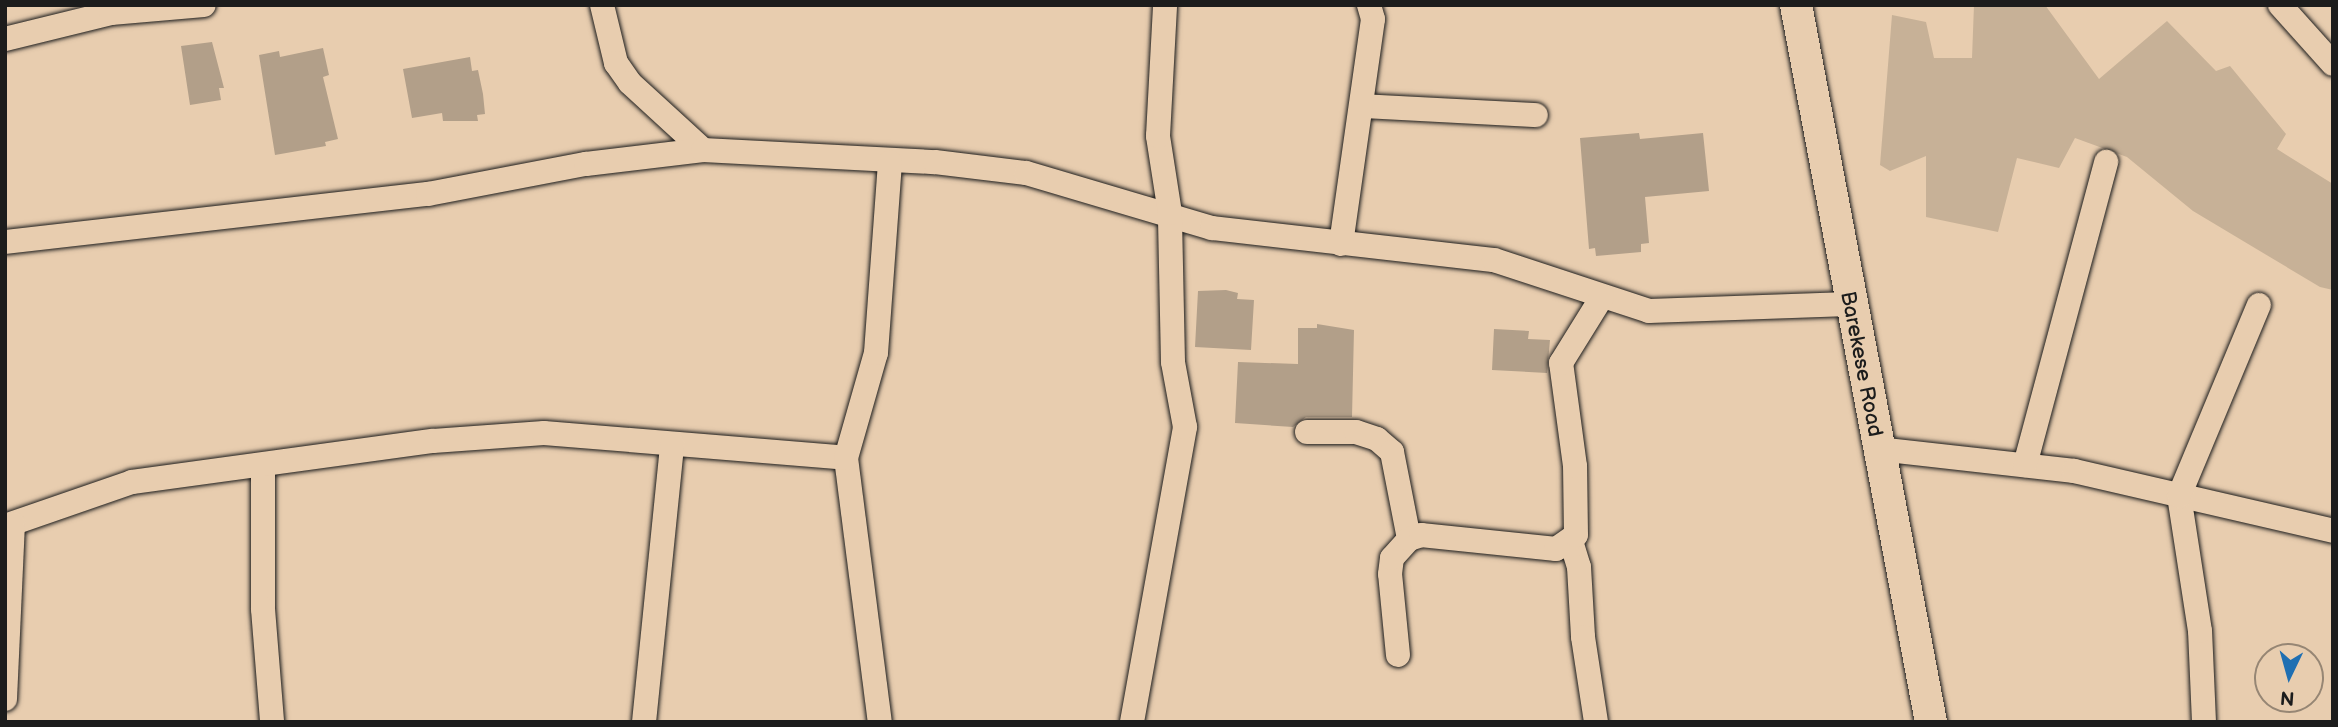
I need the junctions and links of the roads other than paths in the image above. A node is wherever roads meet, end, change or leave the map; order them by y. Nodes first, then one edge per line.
1 (204, 5) edge
2 (602, 5) edge
3 (1165, 5) edge
4 (1369, 5) edge
5 (1796, 5) edge
6 (2280, 5) edge
7 (5, 39) edge
8 (2333, 64) edge
9 (1362, 106) junction
10 (1536, 115) dead end
11 (703, 150) junction
12 (2106, 162) dead end
13 (890, 163) junction
14 (1170, 213) junction
15 (5, 242) edge
16 (1342, 244) junction
17 (1602, 297) junction
18 (1850, 304) junction
19 (2259, 305) dead end
20 (1307, 432) dead end
21 (672, 444) junction
22 (1878, 449) junction
23 (846, 458) junction
24 (2025, 465) junction
25 (263, 467) junction
26 (2179, 496) junction
27 (9, 525) edge
28 (2333, 531) edge
29 (1409, 539) junction
30 (1571, 541) junction
31 (1398, 655) dead end
32 (5, 699) edge
33 (272, 722) edge
34 (644, 722) edge
35 (880, 722) edge
36 (1132, 722) edge
37 (1596, 722) edge
38 (1931, 722) edge
39 (2204, 722) edge

1 - 7 street
2 - 11 street
3 - 14 street
4 - 9 street
5 - 18 main road, Barekese Road
6 - 8 street
9 - 10 street
9 - 16 street
11 - 13 street
11 - 15 street
12 - 24 street
13 - 14 street
13 - 23 street
14 - 16 street
14 - 36 street
16 - 17 street
17 - 18 street
17 - 30 street
18 - 22 main road, Barekese Road
19 - 26 street
20 - 29 street
21 - 23 street
21 - 25 street
21 - 34 street
22 - 24 street
22 - 38 main road, Barekese Road
23 - 35 street
24 - 26 street
25 - 27 street
25 - 33 street
26 - 28 street
26 - 39 street
27 - 32 street
29 - 30 street
29 - 31 street
30 - 37 street

